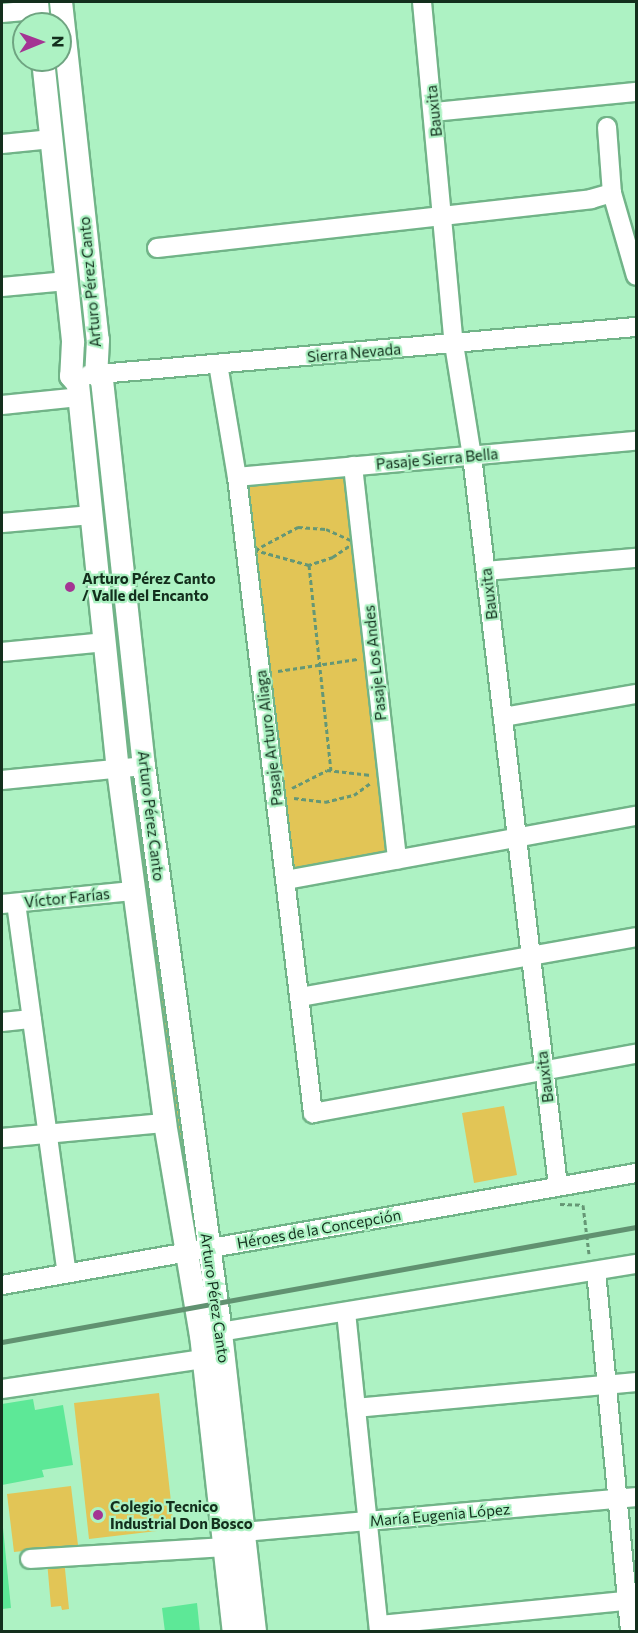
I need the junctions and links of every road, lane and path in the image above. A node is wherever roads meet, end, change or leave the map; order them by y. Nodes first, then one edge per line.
1 (61, 2) edge
2 (422, 2) edge
3 (44, 72) edge
4 (636, 92) edge
5 (434, 112) junction
6 (607, 127) dead end
7 (52, 139) junction
8 (2, 144) edge
9 (612, 193) junction
10 (444, 215) junction
11 (157, 248) dead end
12 (636, 276) edge
13 (67, 281) junction
14 (2, 287) edge
15 (636, 327) edge
16 (454, 344) junction
17 (218, 364) junction
18 (96, 374) junction
19 (75, 387) junction
20 (2, 405) edge
21 (636, 441) edge
22 (472, 456) junction
23 (353, 466) junction
24 (237, 477) junction
25 (92, 515) junction
26 (2, 523) edge
27 (354, 531) dead end
28 (254, 540) dead end
29 (355, 543) junction
30 (255, 550) junction
31 (356, 554) dead end
32 (636, 558) edge
33 (256, 561) dead end
34 (309, 565) junction
35 (486, 572) junction
36 (105, 642) junction
37 (2, 652) edge
38 (368, 658) dead end
39 (318, 665) junction
40 (269, 672) dead end
41 (636, 694) edge
42 (503, 717) junction
43 (144, 766) junction
44 (118, 769) junction
45 (331, 770) junction
46 (381, 777) dead end
47 (2, 780) edge
48 (376, 780) dead end
49 (290, 790) dead end
50 (291, 798) dead end
51 (636, 816) edge
52 (517, 838) junction
53 (396, 860) junction
54 (286, 880) junction
55 (133, 891) junction
56 (9, 904) edge
57 (636, 938) edge
58 (531, 956) junction
59 (300, 997) junction
60 (32, 1019) junction
61 (2, 1022) edge
62 (636, 1054) edge
63 (544, 1070) junction
64 (165, 1123) junction
65 (48, 1134) junction
66 (2, 1138) edge
67 (636, 1173) edge
68 (581, 1184) junction
69 (558, 1186) junction
70 (197, 1251) junction
71 (596, 1261) junction
72 (636, 1264) edge
73 (67, 1273) junction
74 (2, 1285) edge
75 (346, 1312) junction
76 (211, 1334) junction
77 (213, 1358) junction
78 (636, 1382) edge
79 (607, 1385) junction
80 (2, 1389) edge
81 (356, 1408) junction
82 (636, 1497) edge
83 (618, 1499) junction
84 (368, 1522) junction
85 (244, 1532) junction
86 (225, 1547) junction
87 (30, 1559) dead end
88 (632, 1601) edge
89 (379, 1628) edge
90 (234, 1632) edge
91 (255, 1632) edge
92 (630, 1632) edge

1 - 18 main road, Arturo Pérez Canto
2 - 5 street, Bauxita
3 - 7 main road, Arturo Pérez Canto
4 - 5 street
5 - 10 street, Bauxita
6 - 9 street
7 - 8 street
7 - 13 main road, Arturo Pérez Canto
9 - 10 street
9 - 12 street
10 - 11 street
10 - 16 street, Bauxita
13 - 14 street
13 - 19 main road, Arturo Pérez Canto
15 - 16 street, Sierra Nevada
16 - 17 street, Sierra Nevada
16 - 22 street, Bauxita
17 - 18 street, Sierra Nevada
17 - 24 street, Pasaje Arturo Aliaga
18 - 19 street, Sierra Nevada
18 - 43 main road, Arturo Pérez Canto
19 - 20 street, Sierra Nevada
19 - 25 main road, Arturo Pérez Canto
21 - 22 street, Pasaje Sierra Bella
22 - 23 street, Pasaje Sierra Bella
22 - 35 street, Bauxita
23 - 24 street, Pasaje Sierra Bella
23 - 53 street, Pasaje Los Andes
24 - 54 street, Pasaje Arturo Aliaga
25 - 26 street
25 - 36 main road, Arturo Pérez Canto
27 - 29 path
28 - 30 path
29 - 30 path
29 - 31 path
29 - 34 path
30 - 33 path
30 - 34 path
32 - 35 street
34 - 39 path
35 - 42 street, Bauxita
36 - 37 street
36 - 44 main road, Arturo Pérez Canto
38 - 39 path
39 - 40 path
39 - 45 path
41 - 42 street
42 - 52 street, Bauxita
43 - 44 street
43 - 70 main road, Arturo Pérez Canto
44 - 47 street
44 - 55 main road, Arturo Pérez Canto
45 - 46 path
45 - 49 path
48 - 50 path
51 - 52 street
52 - 53 street
52 - 58 street, Bauxita
53 - 54 street
54 - 59 street, Pasaje Arturo Aliaga
55 - 56 street, Víctor Farías
55 - 64 main road, Arturo Pérez Canto
56 - 60 street
57 - 58 street
58 - 59 street
58 - 63 street, Bauxita
59 - 63 street, Pasaje Arturo Aliaga
60 - 61 street
60 - 65 street
62 - 63 street
63 - 69 street, Bauxita
64 - 65 street
64 - 70 main road, Arturo Pérez Canto
65 - 66 street
65 - 73 street
67 - 68 street, Héroes de la Concepción
68 - 69 street, Héroes de la Concepción
68 - 71 path
69 - 70 street, Héroes de la Concepción
70 - 73 street, Héroes de la Concepción
70 - 76 main road, Arturo Pérez Canto
71 - 72 street
71 - 75 street
71 - 79 street
73 - 74 street, Héroes de la Concepción
75 - 76 street
75 - 81 street
76 - 77 main road, Arturo Pérez Canto
77 - 80 street
77 - 85 main road, Arturo Pérez Canto
77 - 86 main road, Arturo Pérez Canto
78 - 79 street
79 - 81 street
79 - 83 street
81 - 84 street
82 - 83 street, María Eugenia López
83 - 84 street, María Eugenia López
83 - 88 street
84 - 85 street, María Eugenia López
84 - 89 street
85 - 91 main road, Arturo Pérez Canto
86 - 87 street
86 - 90 main road, Arturo Pérez Canto
88 - 89 street
88 - 92 street

